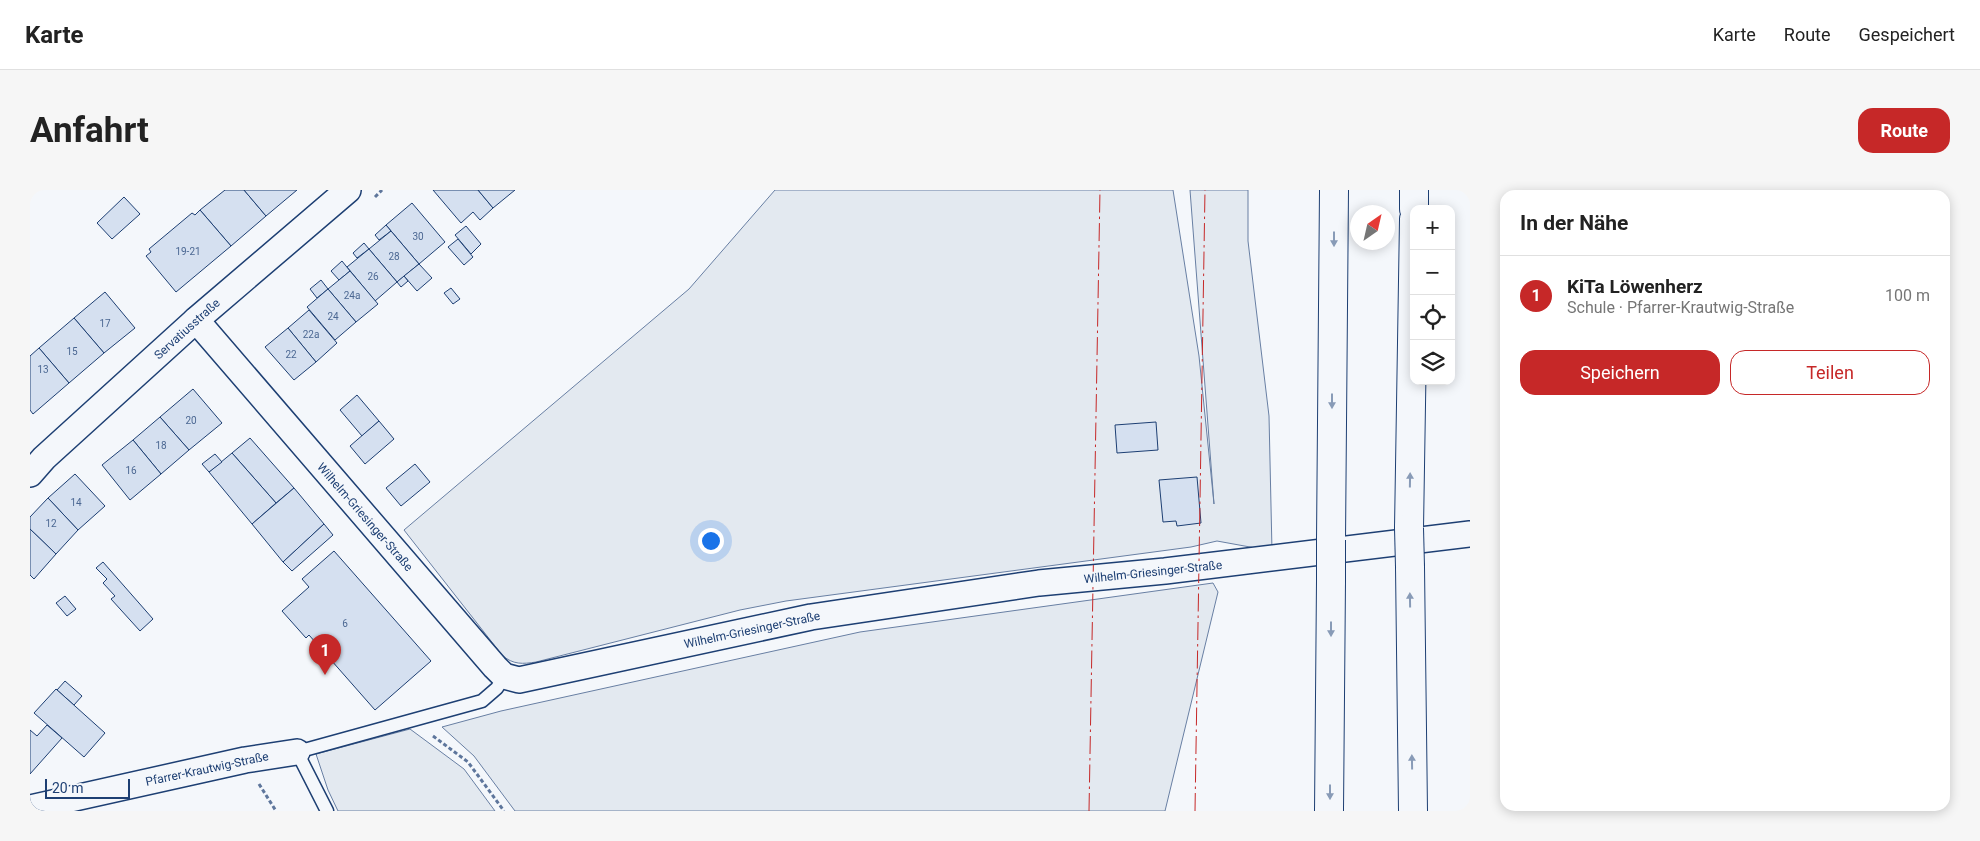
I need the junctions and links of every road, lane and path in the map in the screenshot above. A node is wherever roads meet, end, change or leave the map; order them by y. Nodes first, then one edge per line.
1 (348, 190) edge
2 (1334, 190) edge
3 (1414, 190) edge
4 (1414, 205) edge
5 (1413, 250) edge
6 (196, 320) junction
7 (30, 474) edge
8 (1470, 534) edge
9 (504, 676) junction
10 (410, 720) junction
11 (297, 752) junction
12 (30, 808) edge
13 (327, 811) edge
14 (504, 811) edge
15 (1329, 811) edge
16 (1413, 811) edge

1 - 6 street, Servatiusstraße
2 -> 15 highway, bridge
3 - 4 highway
16 -> 5 highway, bridge
6 - 7 street, Servatiusstraße
6 - 9 street, Wilhelm-Griesinger-Straße
8 - 9 street, Wilhelm-Griesinger-Straße
9 - 10 lane
10 - 11 lane
10 - 14 path
11 - 12 street, Pfarrer-Krautwig-Straße
11 - 13 lane

